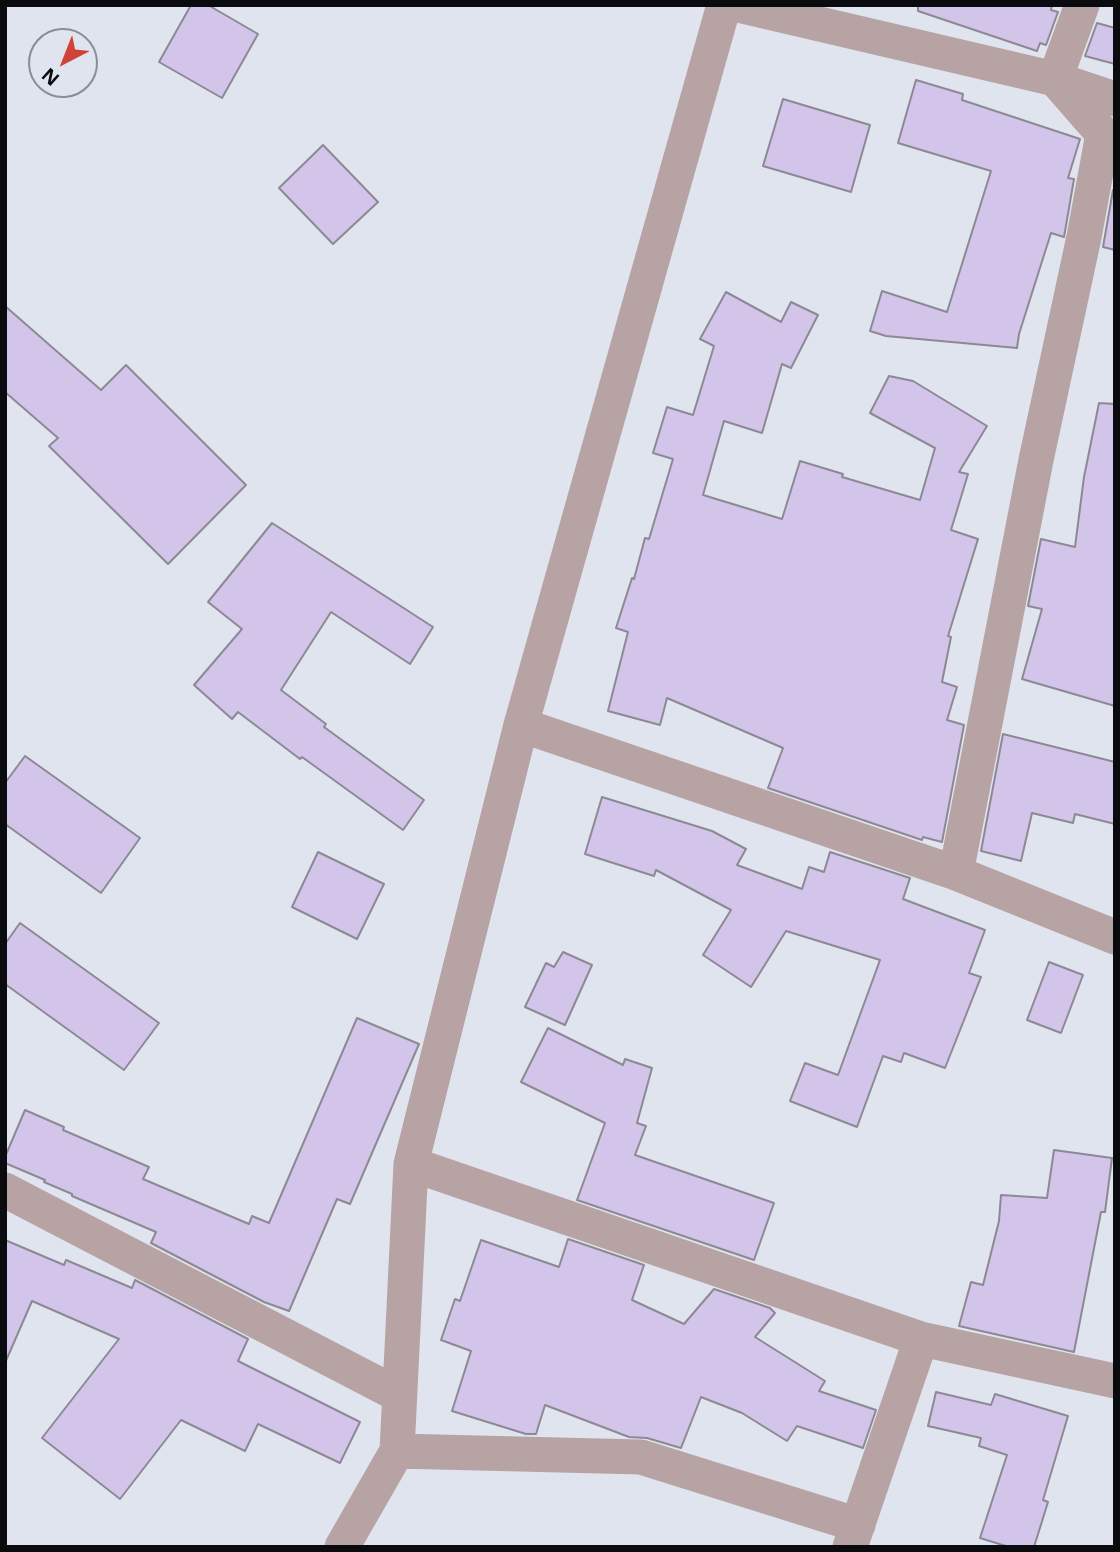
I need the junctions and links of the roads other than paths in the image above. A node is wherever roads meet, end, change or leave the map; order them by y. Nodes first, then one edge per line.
1 (724, 5) edge
2 (738, 5) edge
3 (1082, 5) edge
4 (1055, 79) junction
5 (1115, 99) edge
6 (521, 725) junction
7 (956, 873) junction
8 (1115, 937) edge
9 (411, 1164) junction
10 (5, 1190) edge
11 (921, 1339) junction
12 (1115, 1381) edge
13 (399, 1395) junction
14 (397, 1451) junction
15 (854, 1536) edge
16 (342, 1547) edge

1 - 6 street
2 - 4 street
3 - 4 street
4 - 5 street
4 - 7 street
6 - 7 street
6 - 9 street
7 - 8 street
9 - 11 street
9 - 13 street
10 - 13 street
11 - 12 street
11 - 15 street
13 - 14 street
14 - 15 street
14 - 16 street

